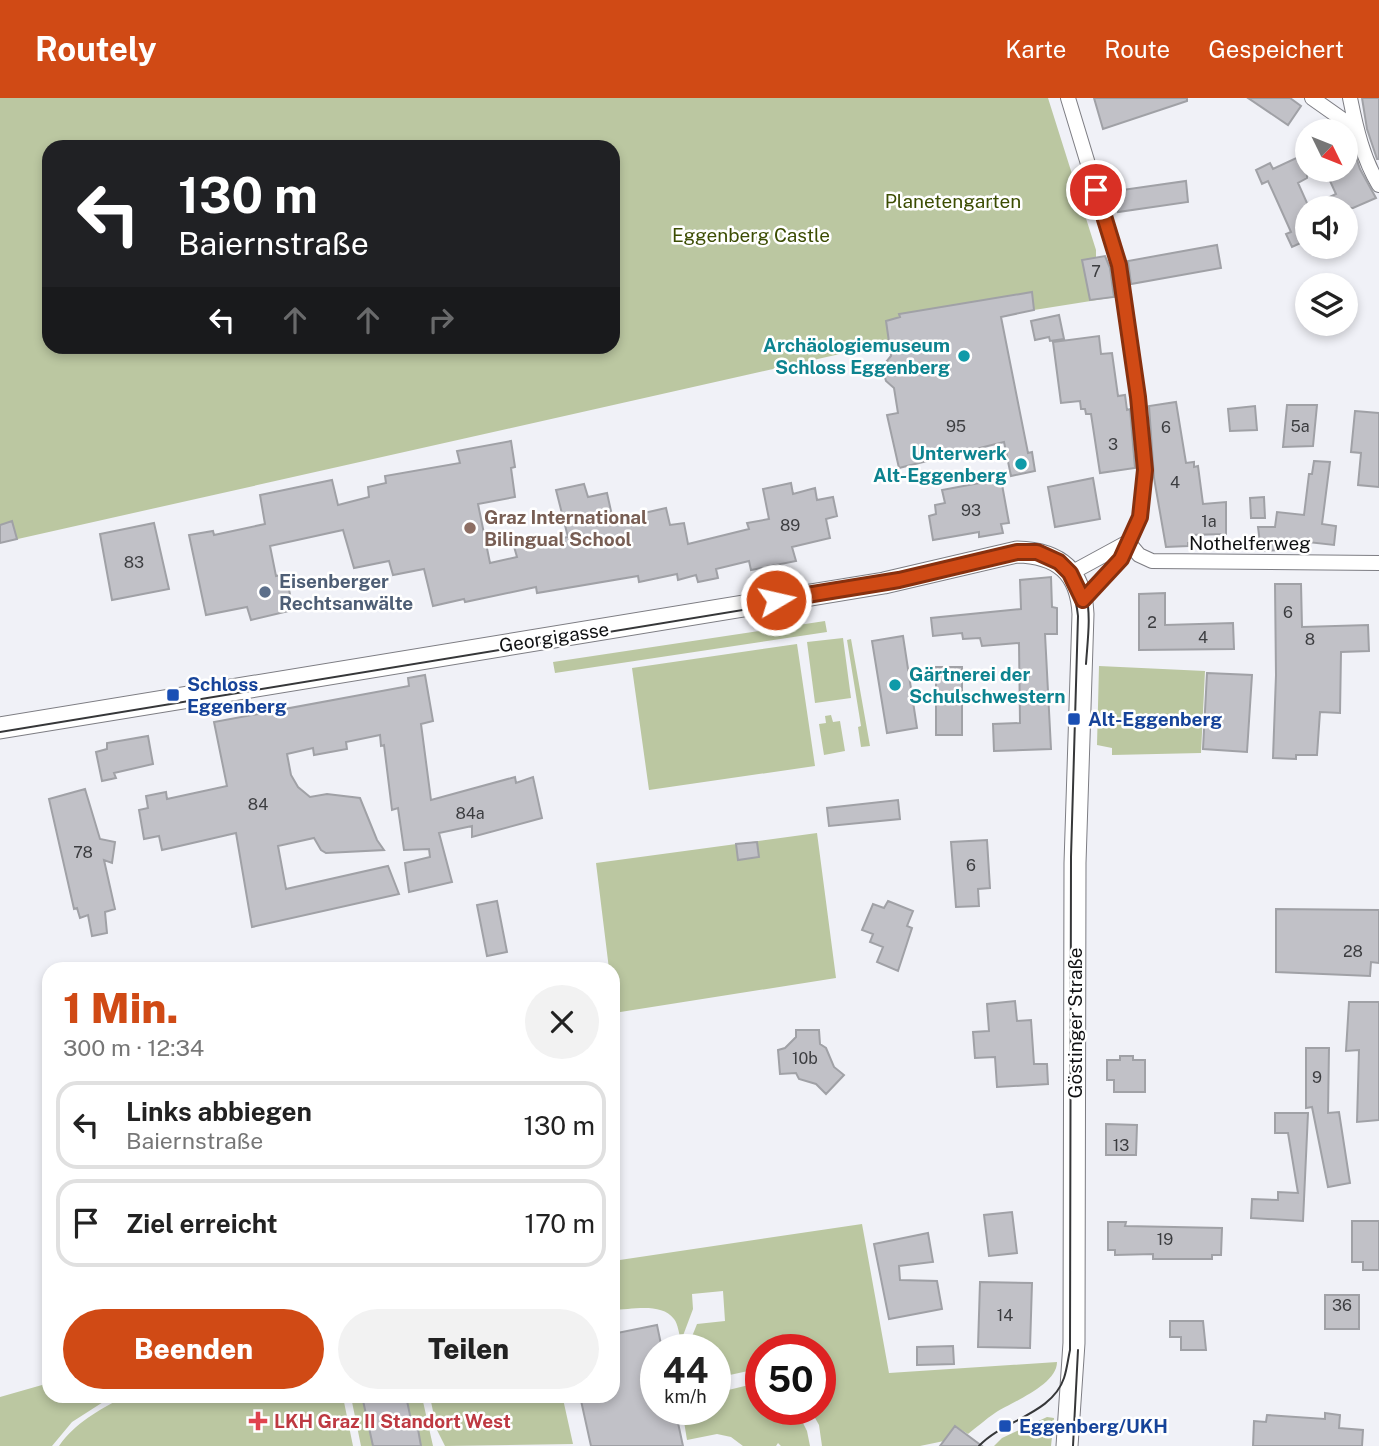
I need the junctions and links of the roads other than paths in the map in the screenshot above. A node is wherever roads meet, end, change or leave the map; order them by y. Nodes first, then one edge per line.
1 (1068, 98) edge
2 (1350, 98) edge
3 (1316, 99) edge
4 (1343, 119) edge
5 (1354, 119) edge
6 (1358, 135) edge
7 (1379, 185) edge
8 (1128, 542) junction
9 (1379, 563) edge
10 (1070, 573) junction
11 (1083, 600) junction
12 (0, 728) edge
13 (1067, 1446) edge

1 - 8 street
2 - 5 street
3 - 4 street
6 - 7 street
8 - 9 street, Nothelferweg
8 - 10 street
8 - 11 street
10 - 11 main road
10 - 12 main road, Georgigasse
11 - 13 main road, Göstinger Straße

